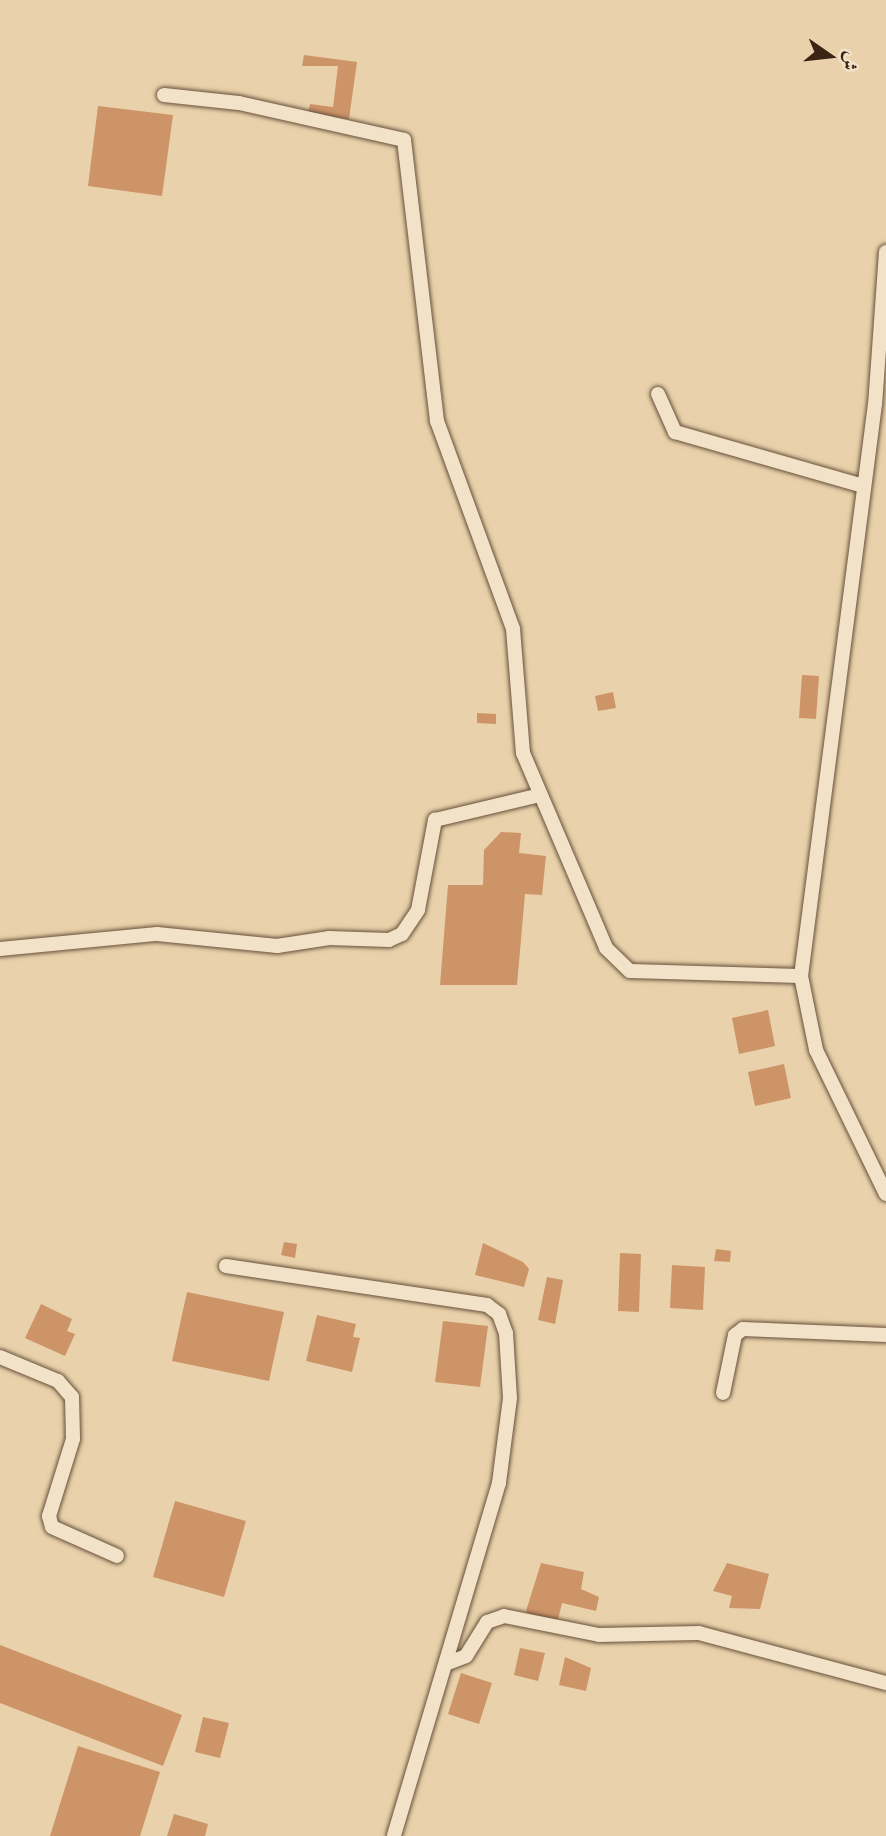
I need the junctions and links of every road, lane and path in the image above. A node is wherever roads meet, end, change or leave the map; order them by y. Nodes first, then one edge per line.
1 (164, 95) dead end
2 (886, 252) edge
3 (658, 394) dead end
4 (863, 486) junction
5 (540, 795) junction
6 (0, 948) edge
7 (801, 976) junction
8 (886, 1194) edge
9 (226, 1266) dead end
10 (886, 1335) edge
11 (0, 1357) edge
12 (723, 1392) dead end
13 (117, 1556) dead end
14 (449, 1663) junction
15 (886, 1683) edge
16 (394, 1836) edge

1 - 5 street
2 - 4 street
3 - 4 street
4 - 7 street
5 - 6 street
5 - 7 street
7 - 8 street
9 - 14 street
10 - 12 street
11 - 13 street
14 - 15 street
14 - 16 street

